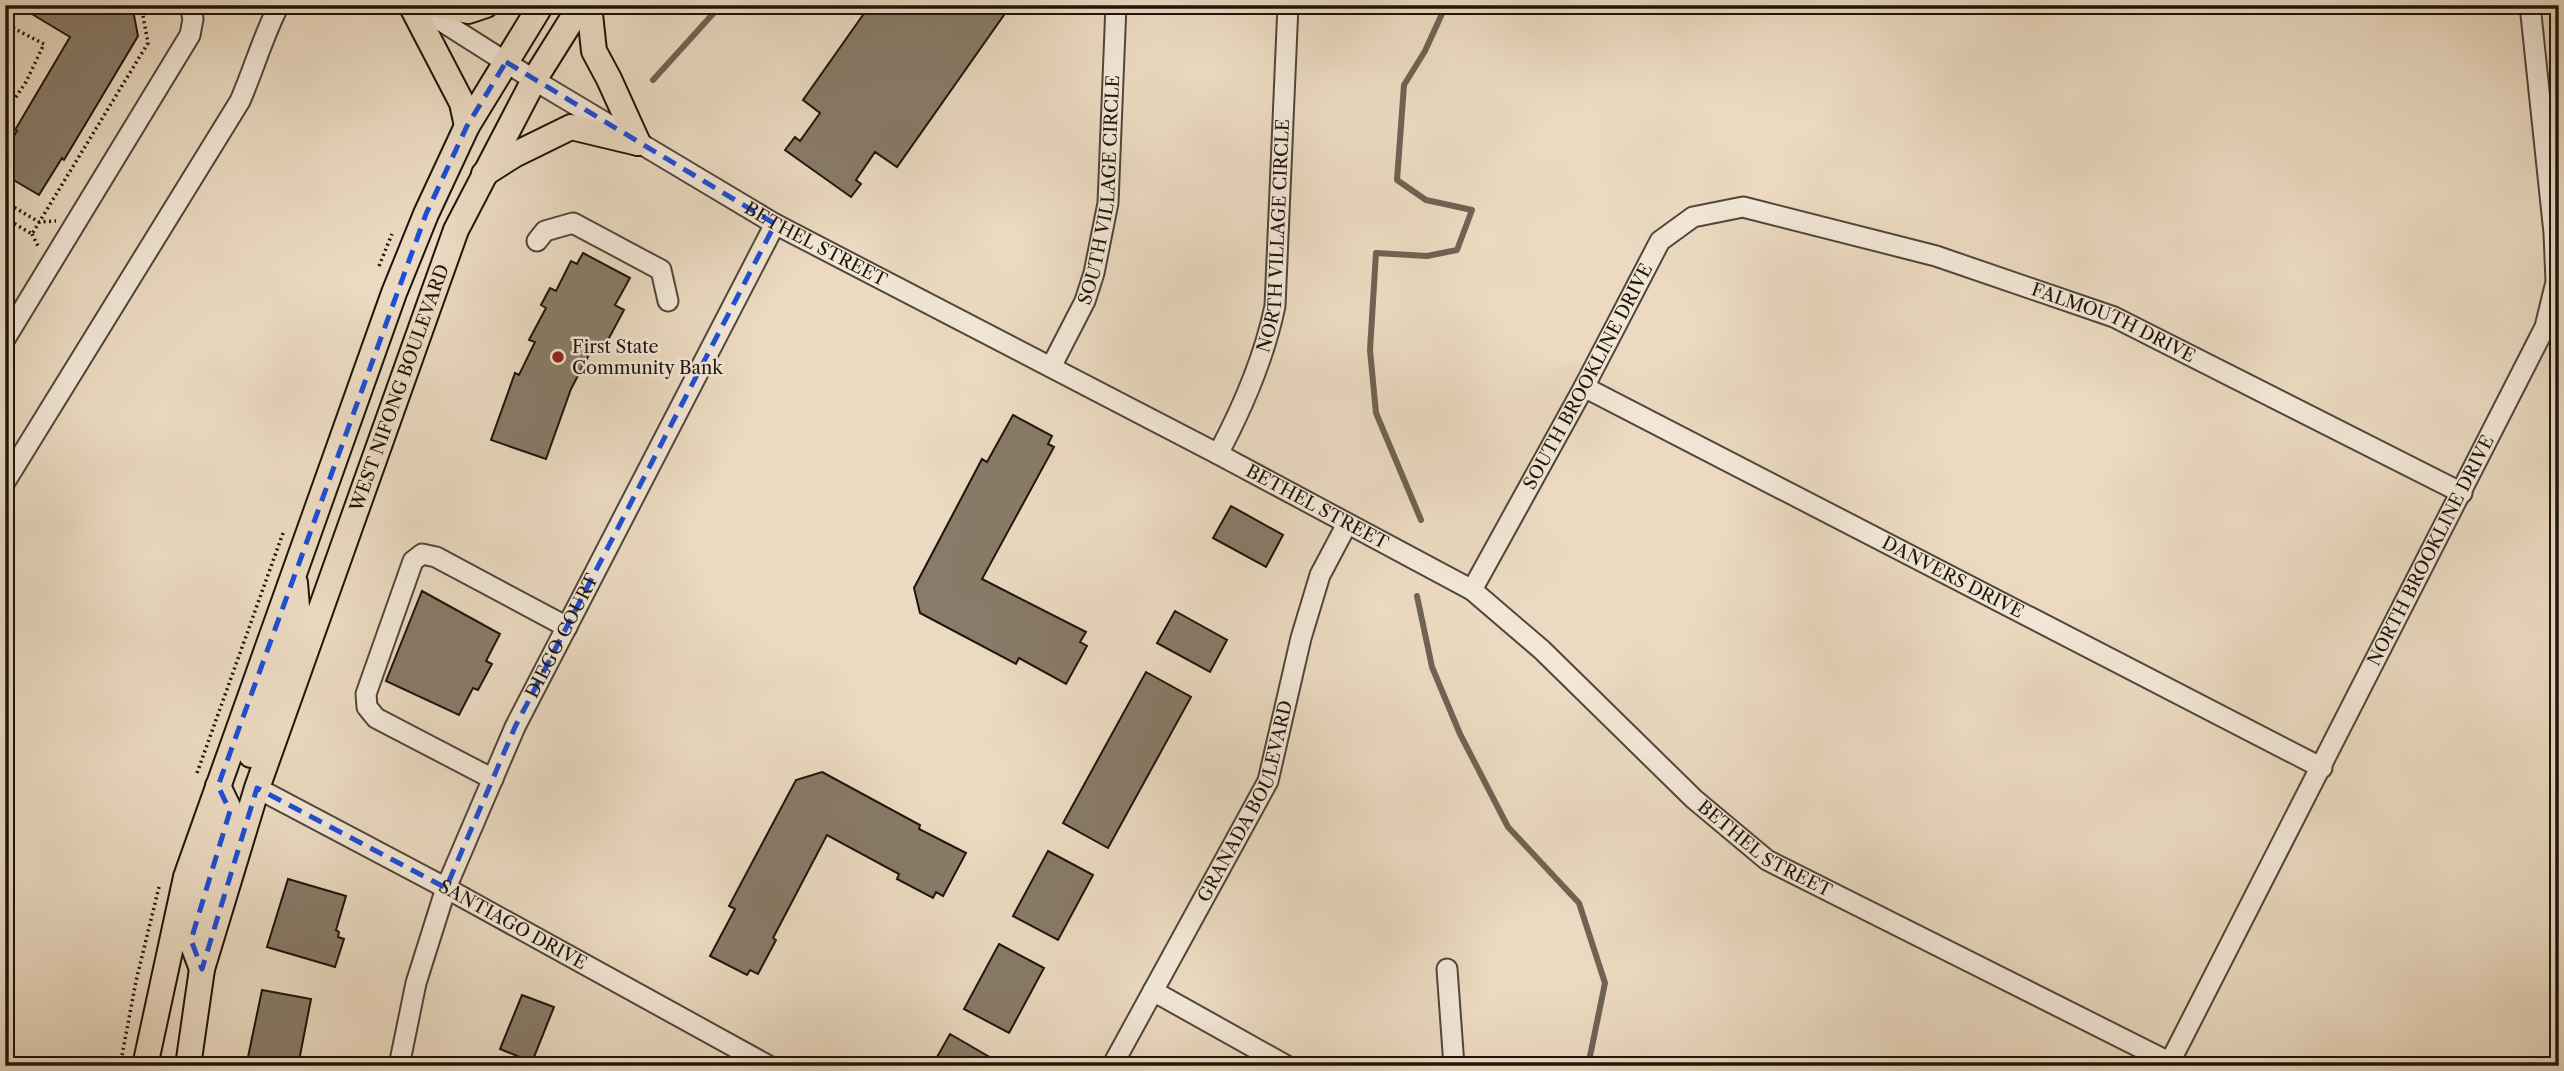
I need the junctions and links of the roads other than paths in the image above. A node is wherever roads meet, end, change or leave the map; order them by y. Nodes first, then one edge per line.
1 (190, 5) edge
2 (279, 5) edge
3 (414, 5) edge
4 (435, 5) edge
5 (486, 5) edge
6 (541, 5) edge
7 (581, 5) edge
8 (589, 5) edge
9 (1116, 5) edge
10 (1288, 5) edge
11 (2530, 5) edge
12 (506, 62) junction
13 (534, 80) junction
14 (467, 126) junction
15 (638, 143) junction
16 (484, 174) junction
17 (1743, 207) joint
18 (775, 224) junction
19 (2557, 233) edge
20 (537, 241) dead end
21 (668, 301) dead end
22 (5, 339) edge
23 (1051, 367) junction
24 (1584, 387) junction
25 (1218, 454) junction
26 (5, 482) edge
27 (2462, 494) junction
28 (1347, 524) junction
29 (294, 574) junction
30 (1472, 590) junction
31 (567, 627) junction
32 (2322, 768) junction
33 (493, 779) junction
34 (218, 786) junction
35 (257, 788) junction
36 (446, 888) junction
37 (202, 969) junction
38 (1447, 970) dead end
39 (1153, 991) junction
40 (2173, 1064) edge
41 (145, 1066) edge
42 (188, 1066) edge
43 (400, 1066) edge
44 (769, 1066) edge
45 (1112, 1066) edge
46 (1287, 1066) edge
47 (1454, 1066) edge

1 - 22 street
2 - 26 street
3 - 12 street, BETHEL STREET
3 - 14 main road
4 - 5 main road
6 - 12 main road, WEST NIFONG BOULEVARD
7 - 13 main road, WEST NIFONG BOULEVARD
8 - 15 main road
9 - 23 street, SOUTH VILLAGE CIRCLE
10 - 25 street, NORTH VILLAGE CIRCLE
11 - 19 street, NORTH BROOKLINE DRIVE
12 - 13 street, BETHEL STREET
12 - 14 main road, WEST NIFONG BOULEVARD
13 - 15 street, BETHEL STREET
13 - 16 main road, WEST NIFONG BOULEVARD
14 - 29 main road, WEST NIFONG BOULEVARD
15 - 16 main road
15 - 18 street, BETHEL STREET
16 - 35 main road, WEST NIFONG BOULEVARD
17 - 24 street, SOUTH BROOKLINE DRIVE
17 - 27 street, FALMOUTH DRIVE
18 - 23 street, BETHEL STREET
18 - 31 street, DIEGO COURT
19 - 27 street, NORTH BROOKLINE DRIVE
20 - 21 street
23 - 25 street, BETHEL STREET
24 - 30 street, SOUTH BROOKLINE DRIVE
24 - 32 street, DANVERS DRIVE
25 - 28 street, BETHEL STREET
27 - 32 street, NORTH BROOKLINE DRIVE
28 - 30 street, BETHEL STREET
28 - 39 street, GRANADA BOULEVARD
29 - 34 main road, WEST NIFONG BOULEVARD
29 - 35 main road
30 - 40 street, BETHEL STREET
31 - 33 street, DIEGO COURT
31 - 33 street
32 - 40 street, NORTH BROOKLINE DRIVE
33 - 36 street, DIEGO COURT
34 - 37 main road
34 - 41 main road, WEST NIFONG BOULEVARD
35 - 36 street, SANTIAGO DRIVE
35 - 37 main road, WEST NIFONG BOULEVARD
36 - 43 street, DIEGO COURT
36 - 44 street, SANTIAGO DRIVE
37 - 42 main road, WEST NIFONG BOULEVARD
38 - 47 street
39 - 45 street, GRANADA BOULEVARD
39 - 46 street

